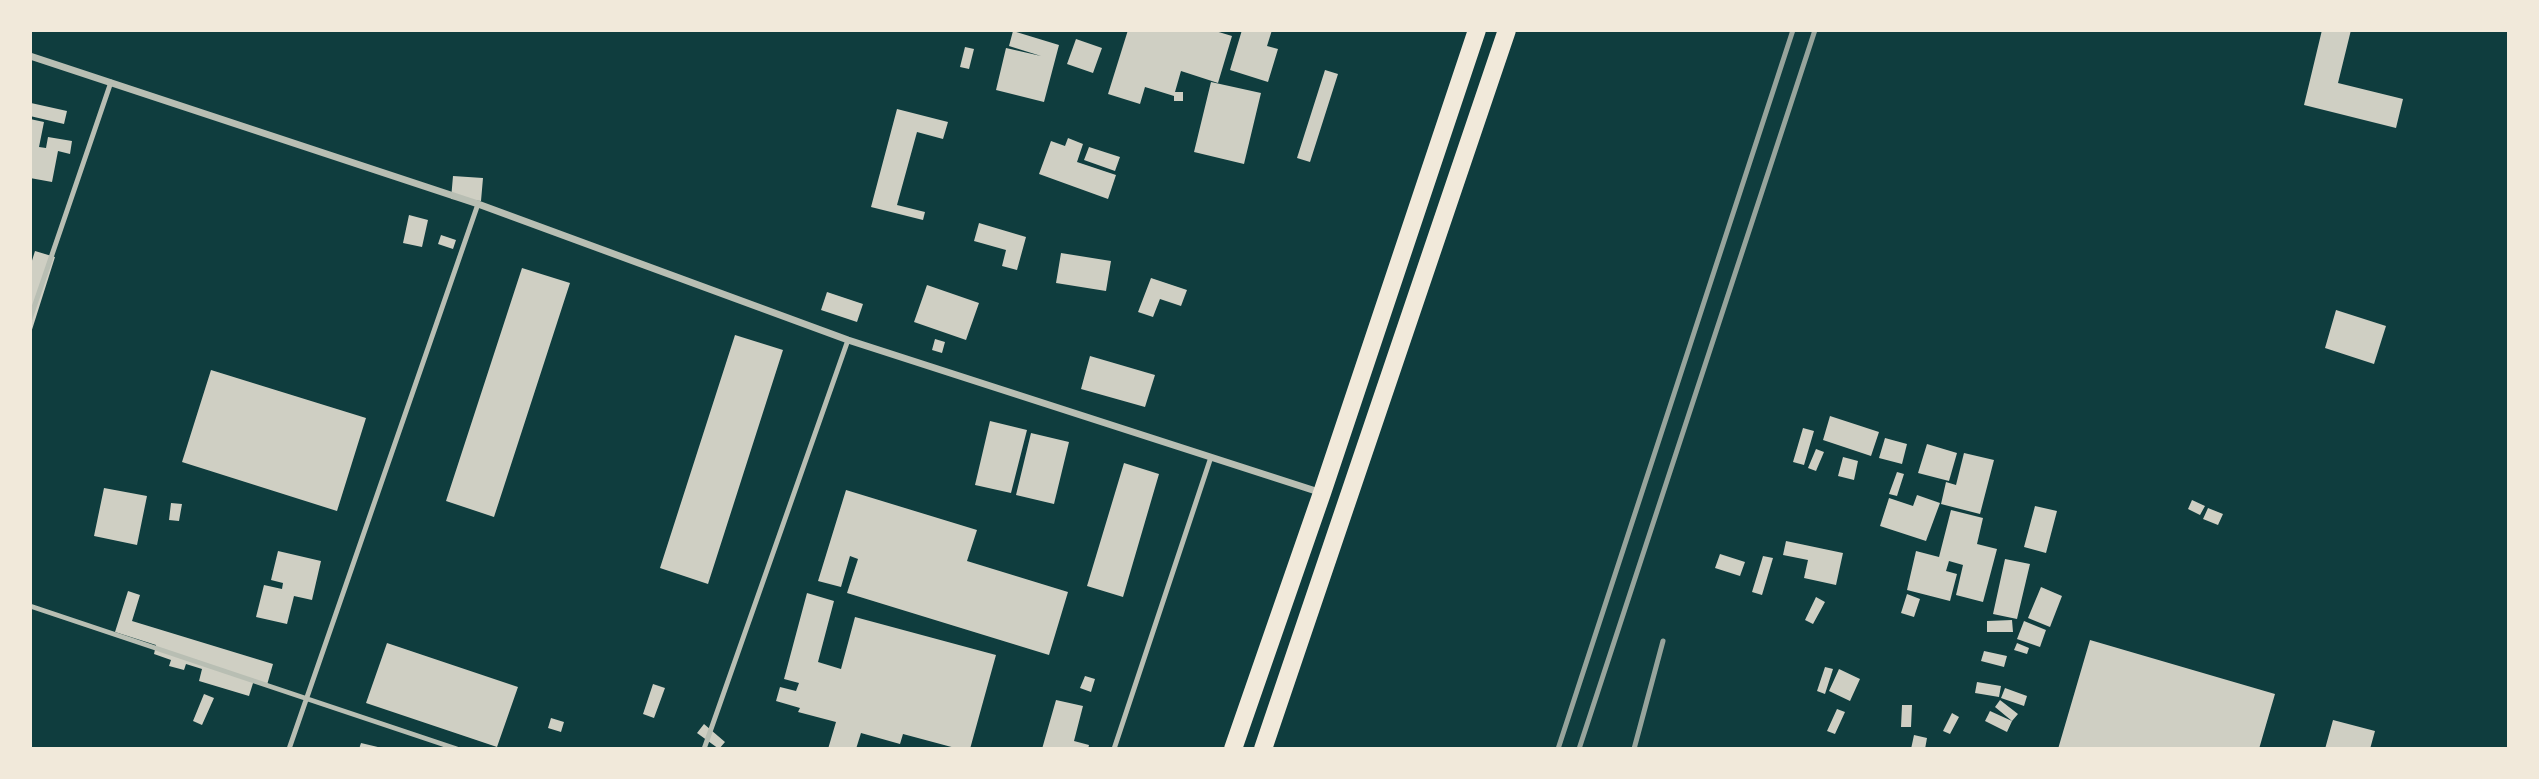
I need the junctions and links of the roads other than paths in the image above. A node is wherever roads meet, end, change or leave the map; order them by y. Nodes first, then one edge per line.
1 (1476, 30) edge
2 (1507, 30) edge
3 (30, 56) edge
4 (111, 82) junction
5 (478, 204) junction
6 (30, 319) edge
7 (848, 340) junction
8 (1211, 457) junction
9 (1322, 493) junction
10 (30, 606) edge
11 (306, 699) junction
12 (289, 749) edge
13 (457, 749) edge
14 (704, 749) edge
15 (1114, 749) edge
16 (1233, 749) edge
17 (1263, 749) edge

1 - 9 highway
2 - 17 highway
3 - 4 street
4 - 5 street
4 - 6 lane
5 - 7 street
5 - 11 lane
7 - 8 street
7 - 14 lane
8 - 9 street
8 - 15 lane
9 - 16 highway
10 - 11 lane
11 - 12 lane
11 - 13 lane

